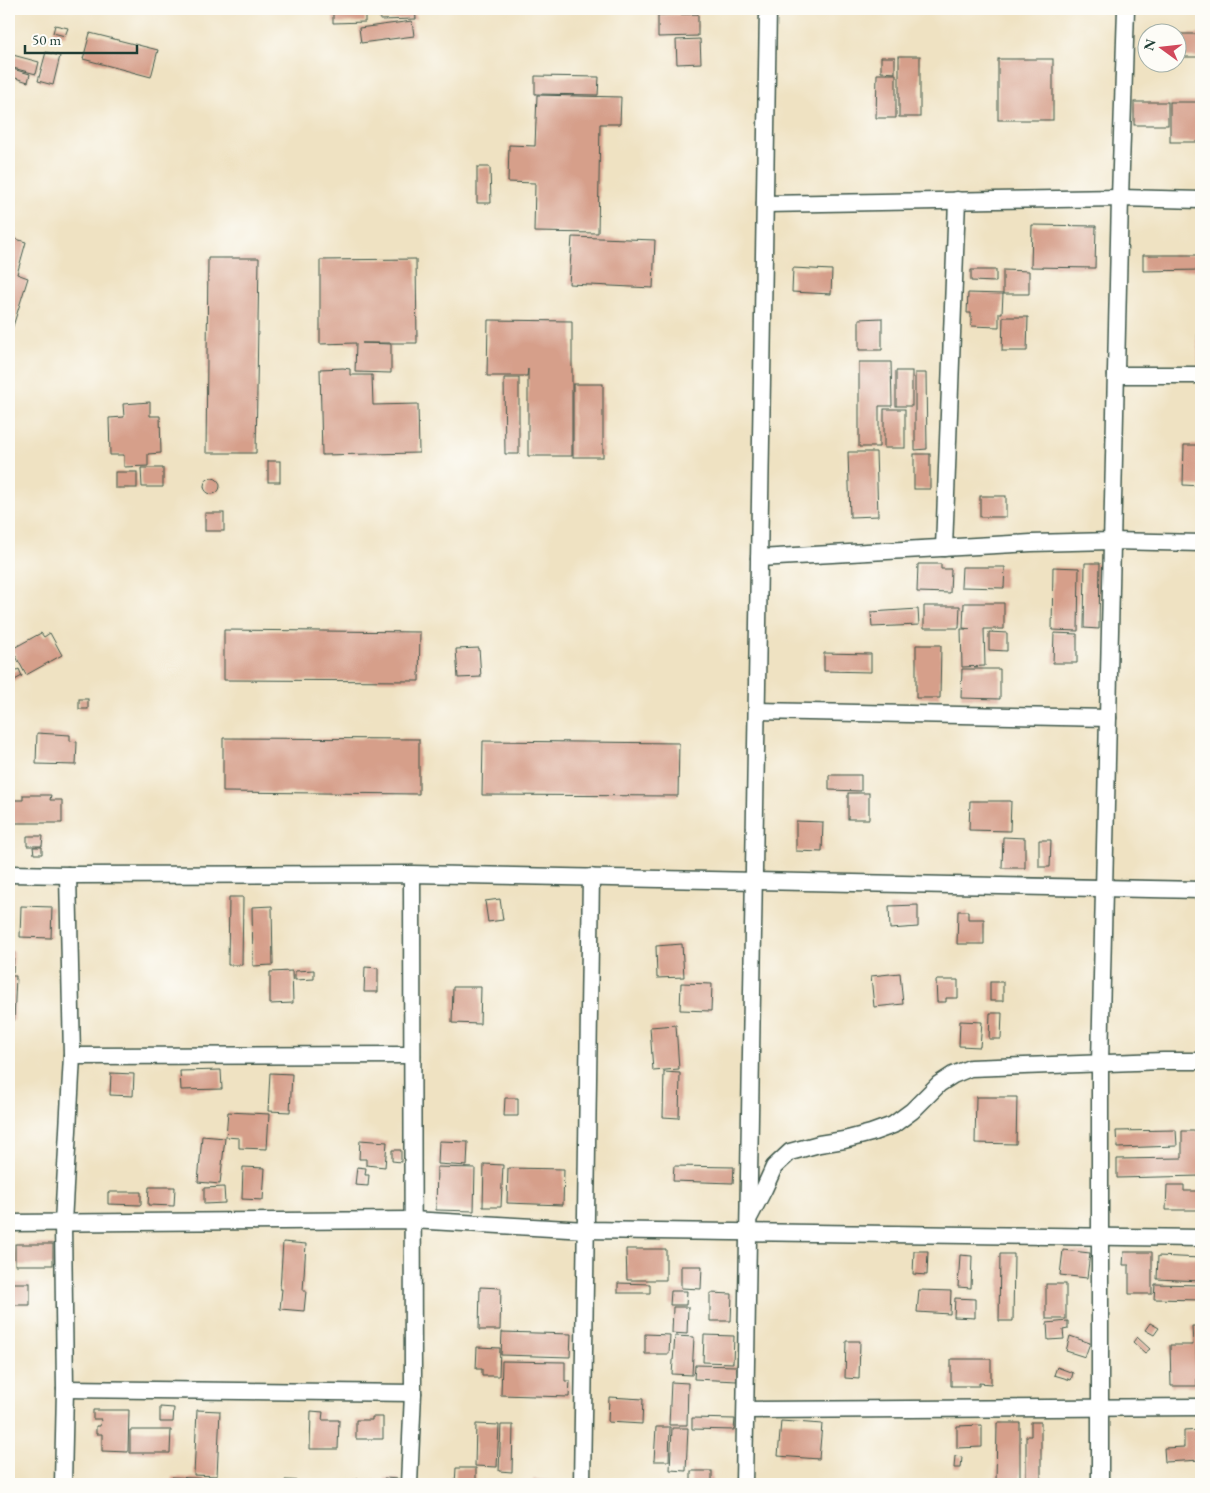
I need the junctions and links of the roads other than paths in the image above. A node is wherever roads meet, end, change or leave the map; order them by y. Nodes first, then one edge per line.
1 (768, 9) edge
2 (1126, 9) edge
3 (1120, 198) junction
4 (958, 200) junction
5 (1201, 200) edge
6 (765, 204) junction
7 (1116, 375) junction
8 (1201, 375) edge
9 (1112, 542) junction
10 (1201, 543) edge
11 (944, 548) junction
12 (759, 558) junction
13 (757, 711) junction
14 (1108, 718) junction
15 (9, 874) edge
16 (412, 874) junction
17 (68, 876) junction
18 (591, 877) junction
19 (754, 881) junction
20 (1104, 889) junction
21 (1201, 890) edge
22 (412, 1054) junction
23 (72, 1056) junction
24 (1201, 1061) edge
25 (1100, 1063) junction
26 (412, 1220) junction
27 (9, 1223) edge
28 (63, 1223) junction
29 (749, 1225) junction
30 (586, 1230) junction
31 (1100, 1237) junction
32 (1201, 1238) edge
33 (65, 1389) junction
34 (413, 1393) junction
35 (1201, 1406) edge
36 (1100, 1407) junction
37 (746, 1410) junction
38 (63, 1484) edge
39 (409, 1484) edge
40 (582, 1484) edge
41 (744, 1484) edge
42 (1100, 1484) edge

1 - 6 street
2 - 3 street
3 - 4 street
3 - 5 street
3 - 7 street
4 - 6 street
4 - 11 street
6 - 12 street
7 - 8 street
7 - 9 street
9 - 10 street
9 - 11 street
9 - 14 street
11 - 12 street
12 - 13 street
13 - 14 street
13 - 19 street
14 - 20 street
15 - 17 street
16 - 17 street
16 - 18 street
16 - 22 street
17 - 23 street
18 - 19 street
18 - 30 street
19 - 20 street
19 - 29 street
20 - 21 street
20 - 25 street
22 - 23 street
22 - 26 street
23 - 28 street
24 - 25 street
25 - 29 street
25 - 31 street
26 - 28 street
26 - 30 street
26 - 34 street
27 - 28 street
28 - 33 street
29 - 30 street
29 - 31 street
29 - 37 street
30 - 40 street
31 - 32 street
31 - 36 street
33 - 34 street
33 - 38 street
34 - 39 street
35 - 36 street
36 - 37 street
36 - 42 street
37 - 41 street

